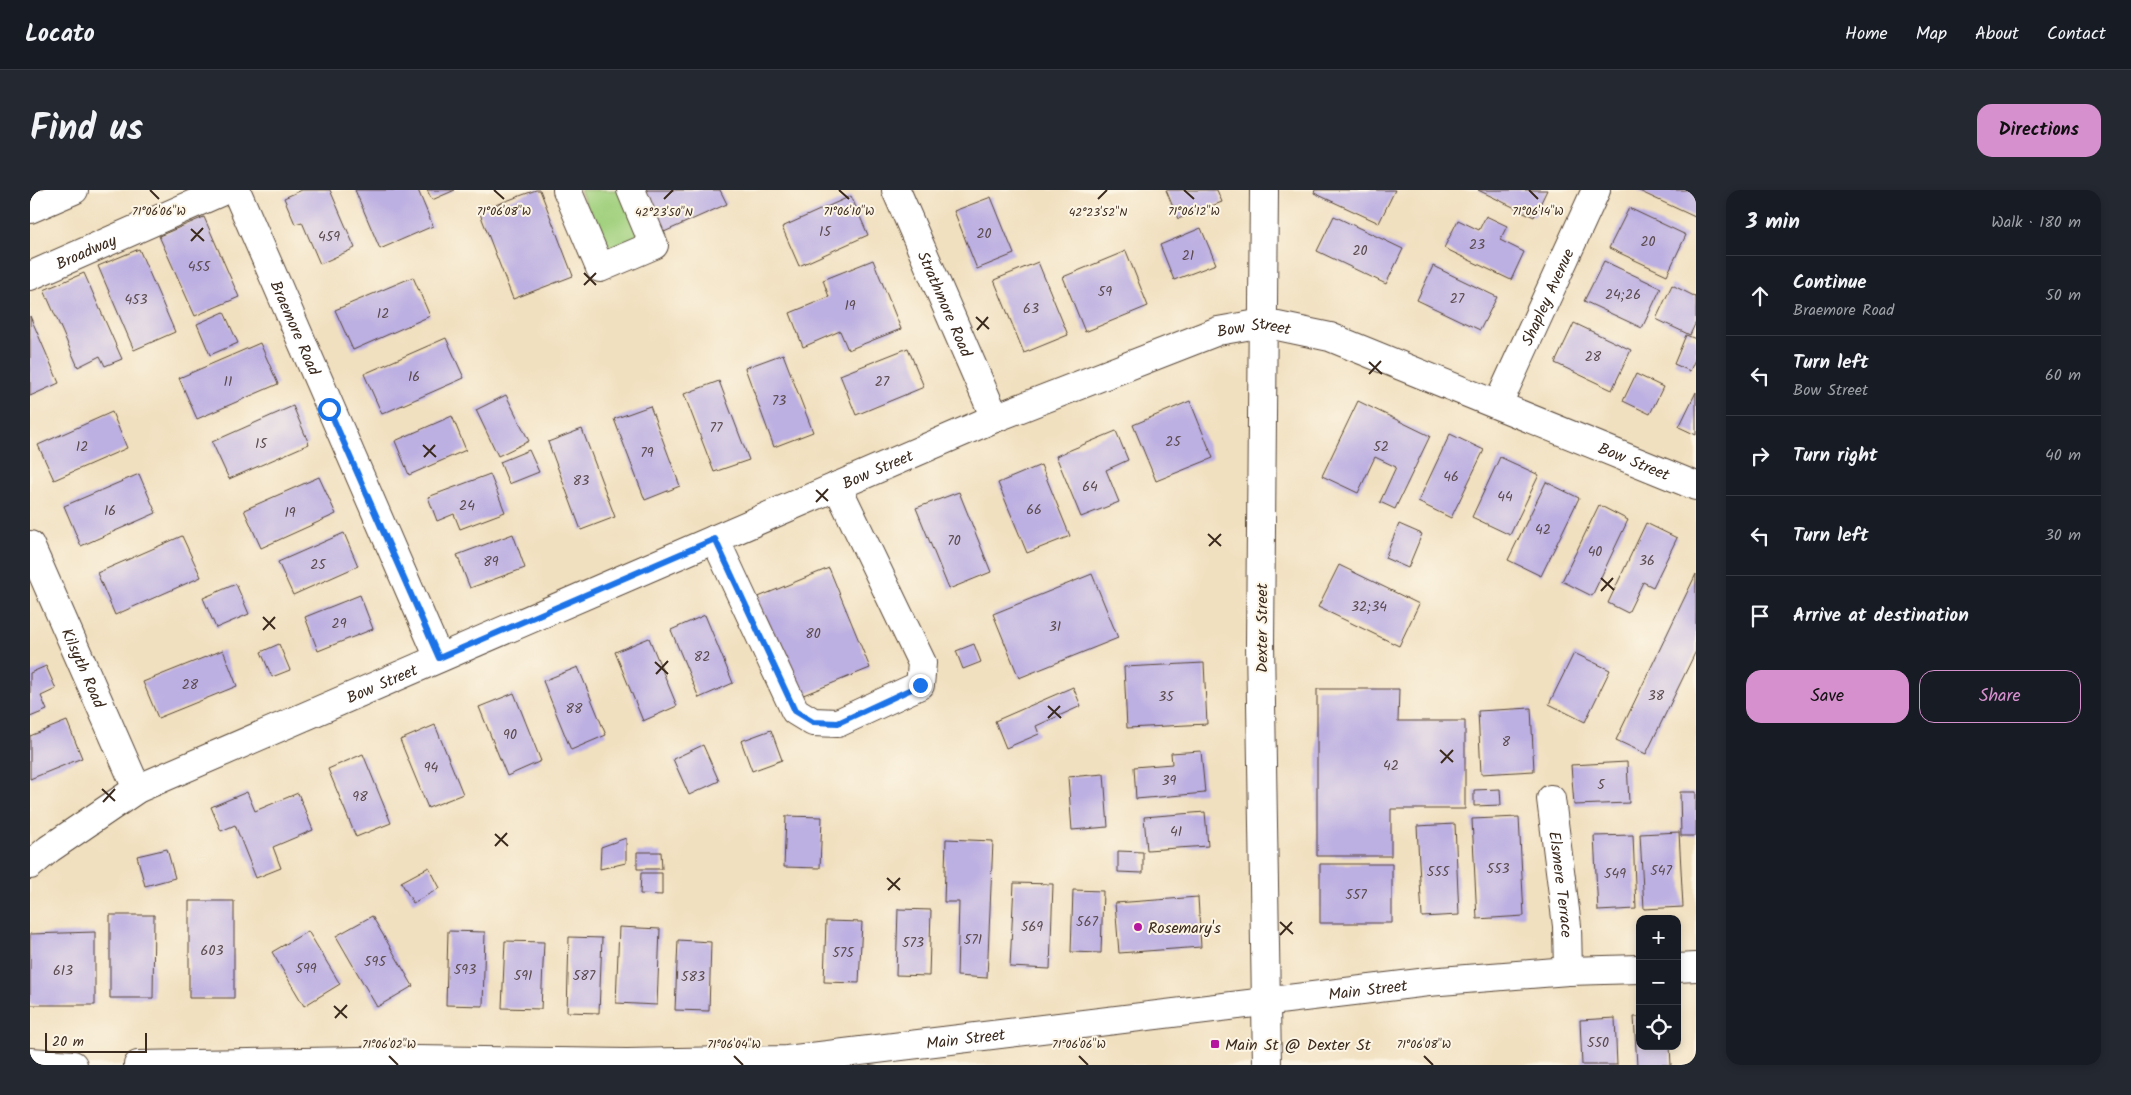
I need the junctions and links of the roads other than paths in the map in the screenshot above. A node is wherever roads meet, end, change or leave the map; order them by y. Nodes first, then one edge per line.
1 (74, 190) edge
2 (225, 190) edge
3 (236, 190) edge
4 (567, 190) edge
5 (631, 190) edge
6 (896, 190) edge
7 (1264, 190) edge
8 (1596, 190) edge
9 (30, 209) edge
10 (30, 276) edge
11 (1263, 323) junction
12 (1498, 404) junction
13 (995, 418) junction
14 (837, 486) junction
15 (1696, 486) edge
16 (715, 539) junction
17 (30, 545) edge
18 (439, 658) junction
19 (137, 789) junction
20 (1551, 799) dead end
21 (30, 865) edge
22 (1696, 967) edge
23 (1681, 968) edge
24 (1636, 969) edge
25 (1568, 971) junction
26 (1265, 1000) junction
27 (30, 1062) edge
28 (73, 1065) edge
29 (138, 1065) edge
30 (1267, 1065) edge

1 - 9 street
2 - 10 street, Broadway
3 - 18 street, Braemore Road
4 - 5 street
6 - 13 street, Strathmore Road
7 - 11 street, Dexter Street
8 - 12 street, Shapley Avenue
11 - 12 street, Bow Street
11 - 13 street, Bow Street
11 - 26 street, Dexter Street
12 - 15 street, Bow Street
13 - 14 street, Bow Street
14 - 16 street, Bow Street
14 - 16 street
16 - 18 street, Bow Street
17 - 19 street, Kilsyth Road
18 - 19 street, Bow Street
19 - 21 street, Bow Street
20 - 25 street, Elsmere Terrace
22 - 23 street
24 - 25 street, Main Street
25 - 26 street, Main Street
26 - 29 street, Main Street
26 - 30 street, Dexter Street
27 - 28 street

